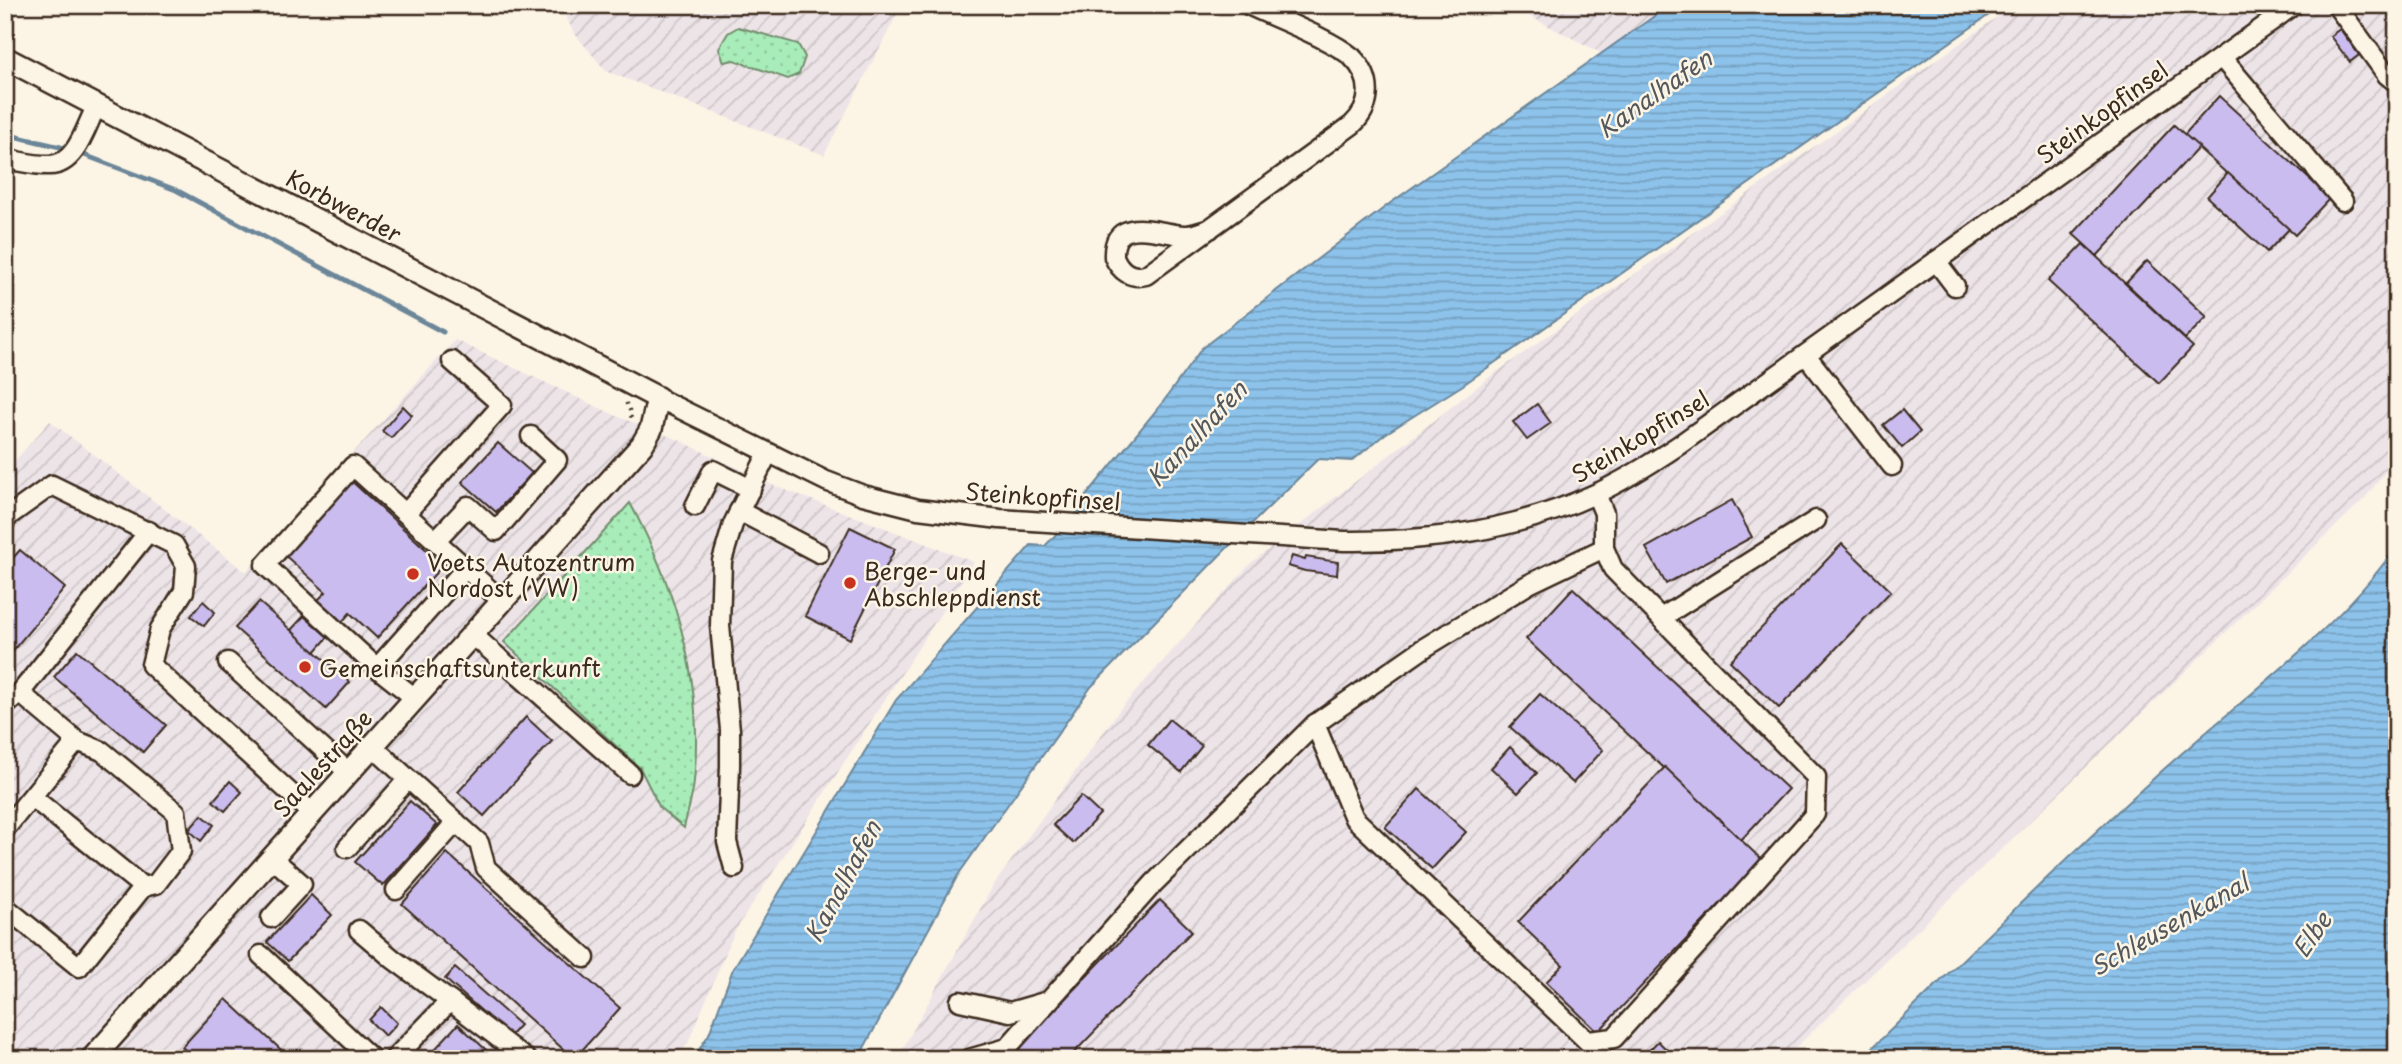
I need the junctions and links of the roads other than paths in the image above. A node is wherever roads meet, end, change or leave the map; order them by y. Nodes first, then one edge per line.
1 (1248, 5) edge
2 (2294, 5) edge
3 (2336, 5) edge
4 (2221, 57) junction
5 (5, 58) edge
6 (2397, 83) edge
7 (97, 105) junction
8 (5, 159) edge
9 (2343, 201) dead end
10 (1210, 229) junction
11 (1936, 261) junction
12 (1955, 286) dead end
13 (1806, 355) junction
14 (452, 361) dead end
15 (658, 398) junction
16 (531, 436) dead end
17 (768, 453) junction
18 (1892, 466) dead end
19 (751, 489) junction
20 (1596, 494) junction
21 (695, 506) dead end
22 (739, 511) junction
23 (406, 513) junction
24 (7, 516) edge
25 (1816, 520) dead end
26 (149, 531) junction
27 (436, 540) junction
28 (1604, 548) junction
29 (819, 553) dead end
30 (466, 568) junction
31 (502, 601) junction
32 (1661, 618) junction
33 (472, 634) junction
34 (228, 662) dead end
35 (377, 668) junction
36 (20, 693) junction
37 (415, 698) junction
38 (5, 706) edge
39 (1315, 724) junction
40 (77, 741) junction
41 (372, 746) junction
42 (348, 772) junction
43 (630, 774) dead end
44 (408, 779) junction
45 (32, 797) junction
46 (312, 813) junction
47 (456, 822) junction
48 (5, 830) edge
49 (347, 848) dead end
50 (271, 858) junction
51 (734, 868) dead end
52 (144, 887) junction
53 (396, 890) dead end
54 (5, 907) edge
55 (271, 918) dead end
56 (359, 930) dead end
57 (261, 955) dead end
58 (585, 958) dead end
59 (1050, 1000) junction
60 (450, 1001) junction
61 (960, 1001) dead end
62 (1588, 1041) junction
63 (1000, 1054) edge
64 (92, 1059) edge
65 (372, 1059) edge
66 (394, 1059) edge
67 (526, 1059) edge
68 (969, 1059) edge
69 (1606, 1059) edge

1 - 10 street
2 - 4 street, Steinkopfinsel
3 - 6 street
4 - 9 street
4 - 11 street, Steinkopfinsel
5 - 7 main road, Korbwerder
7 - 8 street
7 - 15 main road, Korbwerder
10 - 10 street
11 - 12 street
11 - 13 street, Steinkopfinsel
13 - 18 street
13 - 20 street, Steinkopfinsel
14 - 23 street
15 - 17 street, Steinkopfinsel
15 - 31 main road, Saalestraße
16 - 27 street
17 - 19 street
17 - 20 street, Steinkopfinsel
19 - 21 street
19 - 22 street
20 - 28 street
22 - 29 street
22 - 51 street
23 - 27 street
23 - 35 street
24 - 26 street
25 - 32 street
26 - 36 street
26 - 46 street
27 - 30 street
28 - 32 street
28 - 39 street
30 - 31 street
30 - 35 street
31 - 33 main road, Saalestraße
32 - 62 street
33 - 37 main road, Saalestraße
33 - 43 street
34 - 42 street
35 - 37 street
36 - 38 street
36 - 40 street
37 - 41 main road, Saalestraße
39 - 59 street
39 - 62 street
40 - 45 street
40 - 52 street
41 - 42 main road, Saalestraße
41 - 44 street
42 - 46 main road, Saalestraße
44 - 47 street
44 - 49 street
45 - 48 street
45 - 52 street
46 - 50 main road, Saalestraße
47 - 53 street
47 - 58 street
50 - 55 street
50 - 64 main road, Saalestraße
52 - 54 street
56 - 60 street
57 - 65 street
59 - 61 street
59 - 63 street
60 - 66 street
60 - 67 street
62 - 69 street
63 - 68 street

